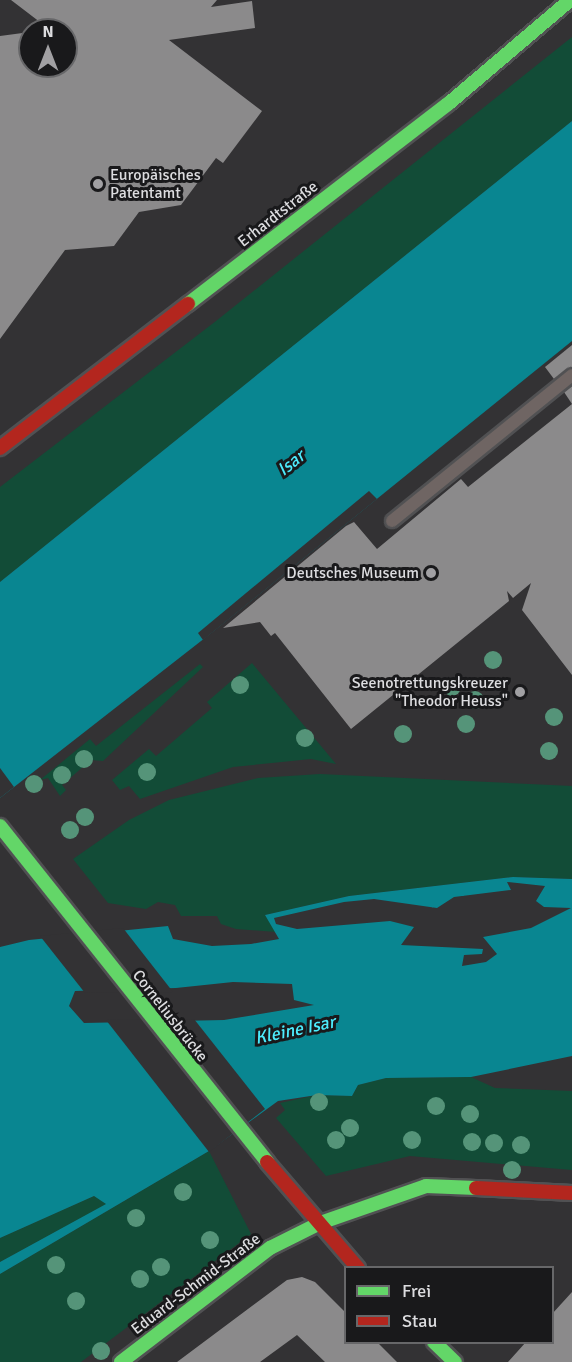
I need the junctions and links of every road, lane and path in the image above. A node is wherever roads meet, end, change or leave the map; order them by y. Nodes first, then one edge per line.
1 (570, 0) edge
2 (572, 375) edge
3 (0, 448) edge
4 (392, 521) dead end
5 (0, 826) edge
6 (572, 1192) edge
7 (320, 1223) junction
8 (356, 1266) edge
9 (436, 1344) edge
10 (121, 1362) edge
11 (455, 1362) edge

1 - 3 street, Erhardtstraße
2 - 4 lane
5 - 7 street, Corneliusbrücke
6 - 7 street, Eduard-Schmid-Straße
7 - 8 street, Corneliusbrücke
7 - 10 street, Eduard-Schmid-Straße
9 - 11 street

